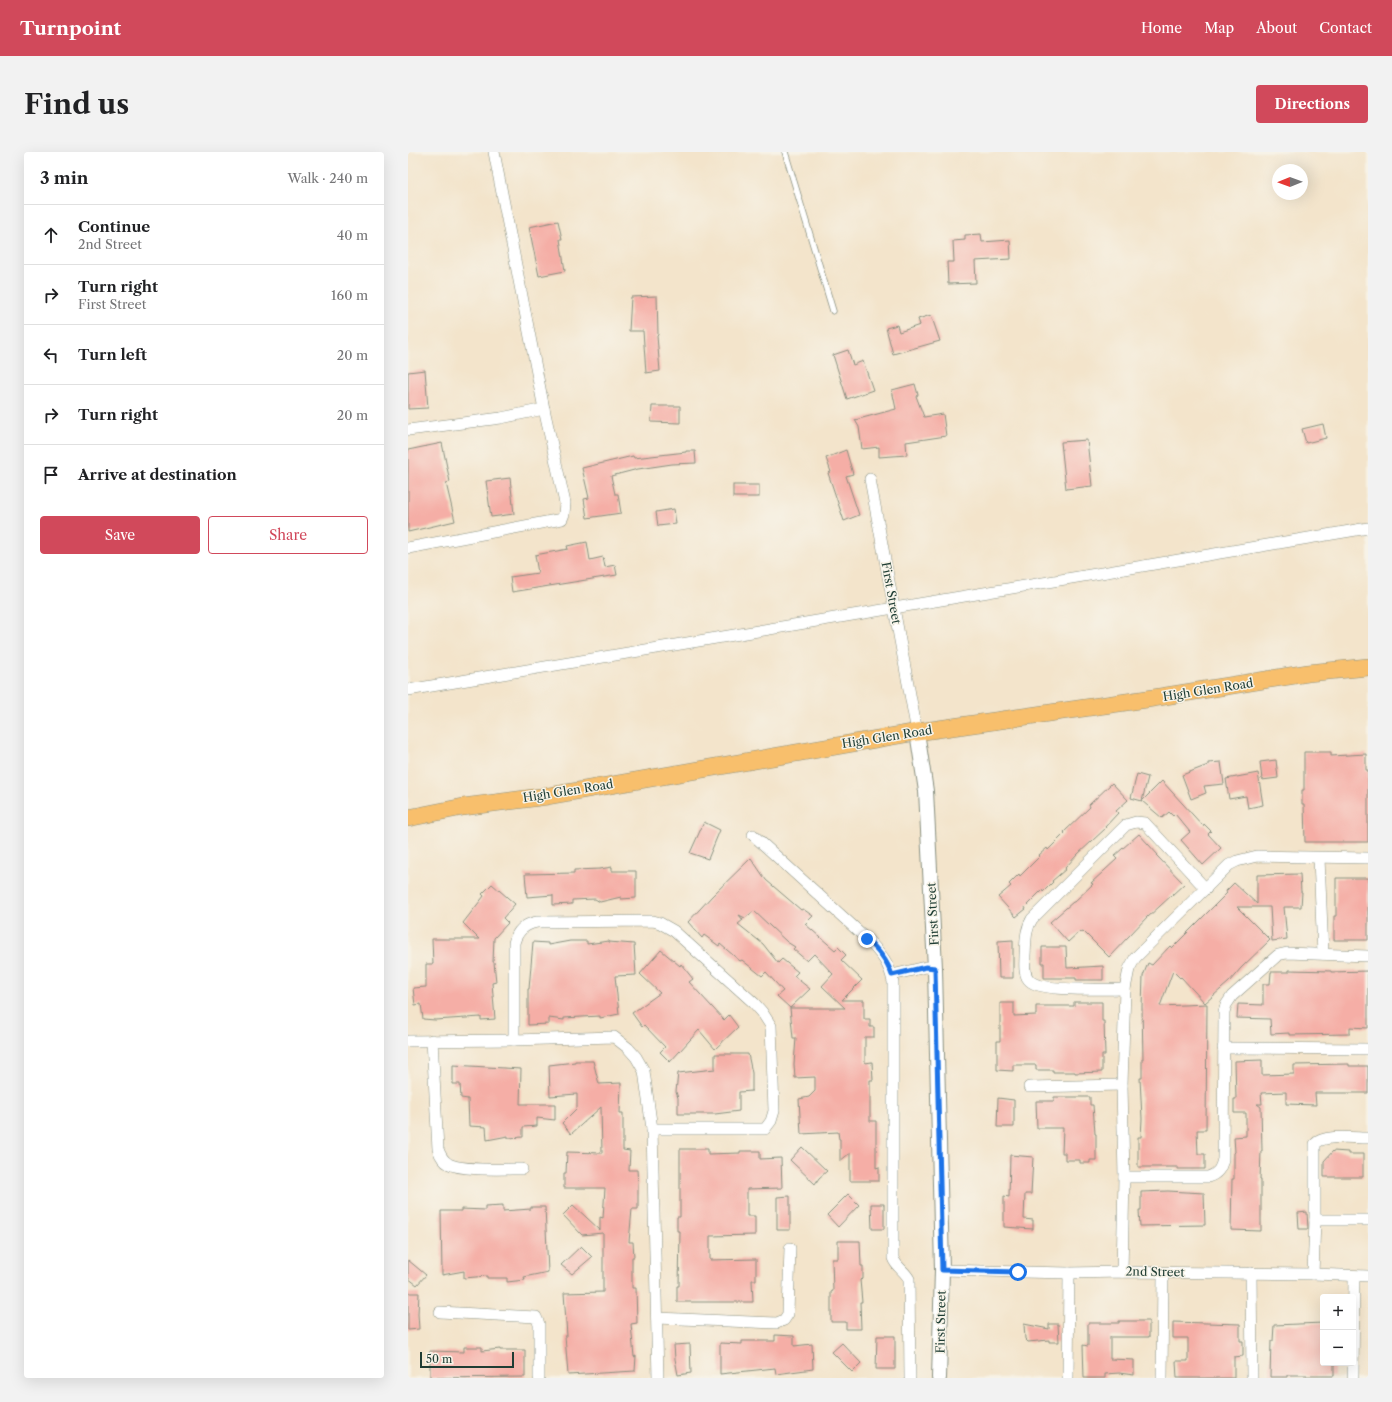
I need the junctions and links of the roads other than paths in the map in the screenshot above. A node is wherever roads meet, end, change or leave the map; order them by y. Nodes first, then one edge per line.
1 (494, 152) edge
2 (785, 152) edge
3 (833, 312) dead end
4 (544, 409) junction
5 (408, 430) edge
6 (870, 479) dead end
7 (1368, 528) edge
8 (408, 548) edge
9 (894, 609) junction
10 (1368, 667) edge
11 (408, 690) edge
12 (917, 732) junction
13 (408, 818) edge
14 (753, 835) dead end
15 (1319, 858) junction
16 (1368, 858) edge
17 (1206, 889) junction
18 (1323, 954) junction
19 (1368, 956) edge
20 (935, 968) junction
21 (892, 975) junction
22 (1125, 989) junction
23 (432, 1040) junction
24 (514, 1040) junction
25 (408, 1041) edge
26 (1223, 1048) junction
27 (1368, 1049) edge
28 (1122, 1085) junction
29 (1029, 1087) dead end
30 (652, 1129) junction
31 (1368, 1138) edge
32 (522, 1169) dead end
33 (1124, 1177) junction
34 (1316, 1220) junction
35 (1368, 1220) edge
36 (790, 1248) dead end
37 (942, 1270) junction
38 (1122, 1272) junction
39 (1069, 1273) junction
40 (1163, 1273) junction
41 (1252, 1273) junction
42 (1313, 1274) junction
43 (1354, 1276) junction
44 (1368, 1276) edge
45 (440, 1312) dead end
46 (657, 1318) junction
47 (539, 1378) edge
48 (658, 1378) edge
49 (910, 1378) edge
50 (939, 1378) edge
51 (1068, 1378) edge
52 (1162, 1378) edge
53 (1252, 1378) edge
54 (1353, 1378) edge

1 - 4 street
2 - 3 lane
4 - 5 street
4 - 8 street
6 - 9 street, First Street
7 - 9 street
9 - 11 street
9 - 12 street, First Street
10 - 12 main road, High Glen Road
12 - 13 main road, High Glen Road
12 - 20 street, First Street
14 - 21 street
15 - 16 street
15 - 17 street
15 - 18 street
17 - 22 street
17 - 22 street
18 - 19 street
18 - 26 street
20 - 21 street
20 - 37 street, First Street
21 - 49 street
22 - 28 street
23 - 24 street
23 - 25 street
23 - 32 street
24 - 30 street
24 - 30 street
26 - 27 street
26 - 33 street
28 - 29 street
28 - 33 street
30 - 46 street
31 - 34 street
33 - 38 street
34 - 35 street
34 - 42 street
36 - 46 street
37 - 39 street, 2nd Street
37 - 50 street, First Street
38 - 39 street, 2nd Street
38 - 40 street, 2nd Street
39 - 51 street
40 - 41 street, 2nd Street
40 - 52 street
41 - 42 street, 2nd Street
41 - 53 street
42 - 43 street, 2nd Street
43 - 44 street, 2nd Street
43 - 54 street
45 - 47 street
46 - 48 street

